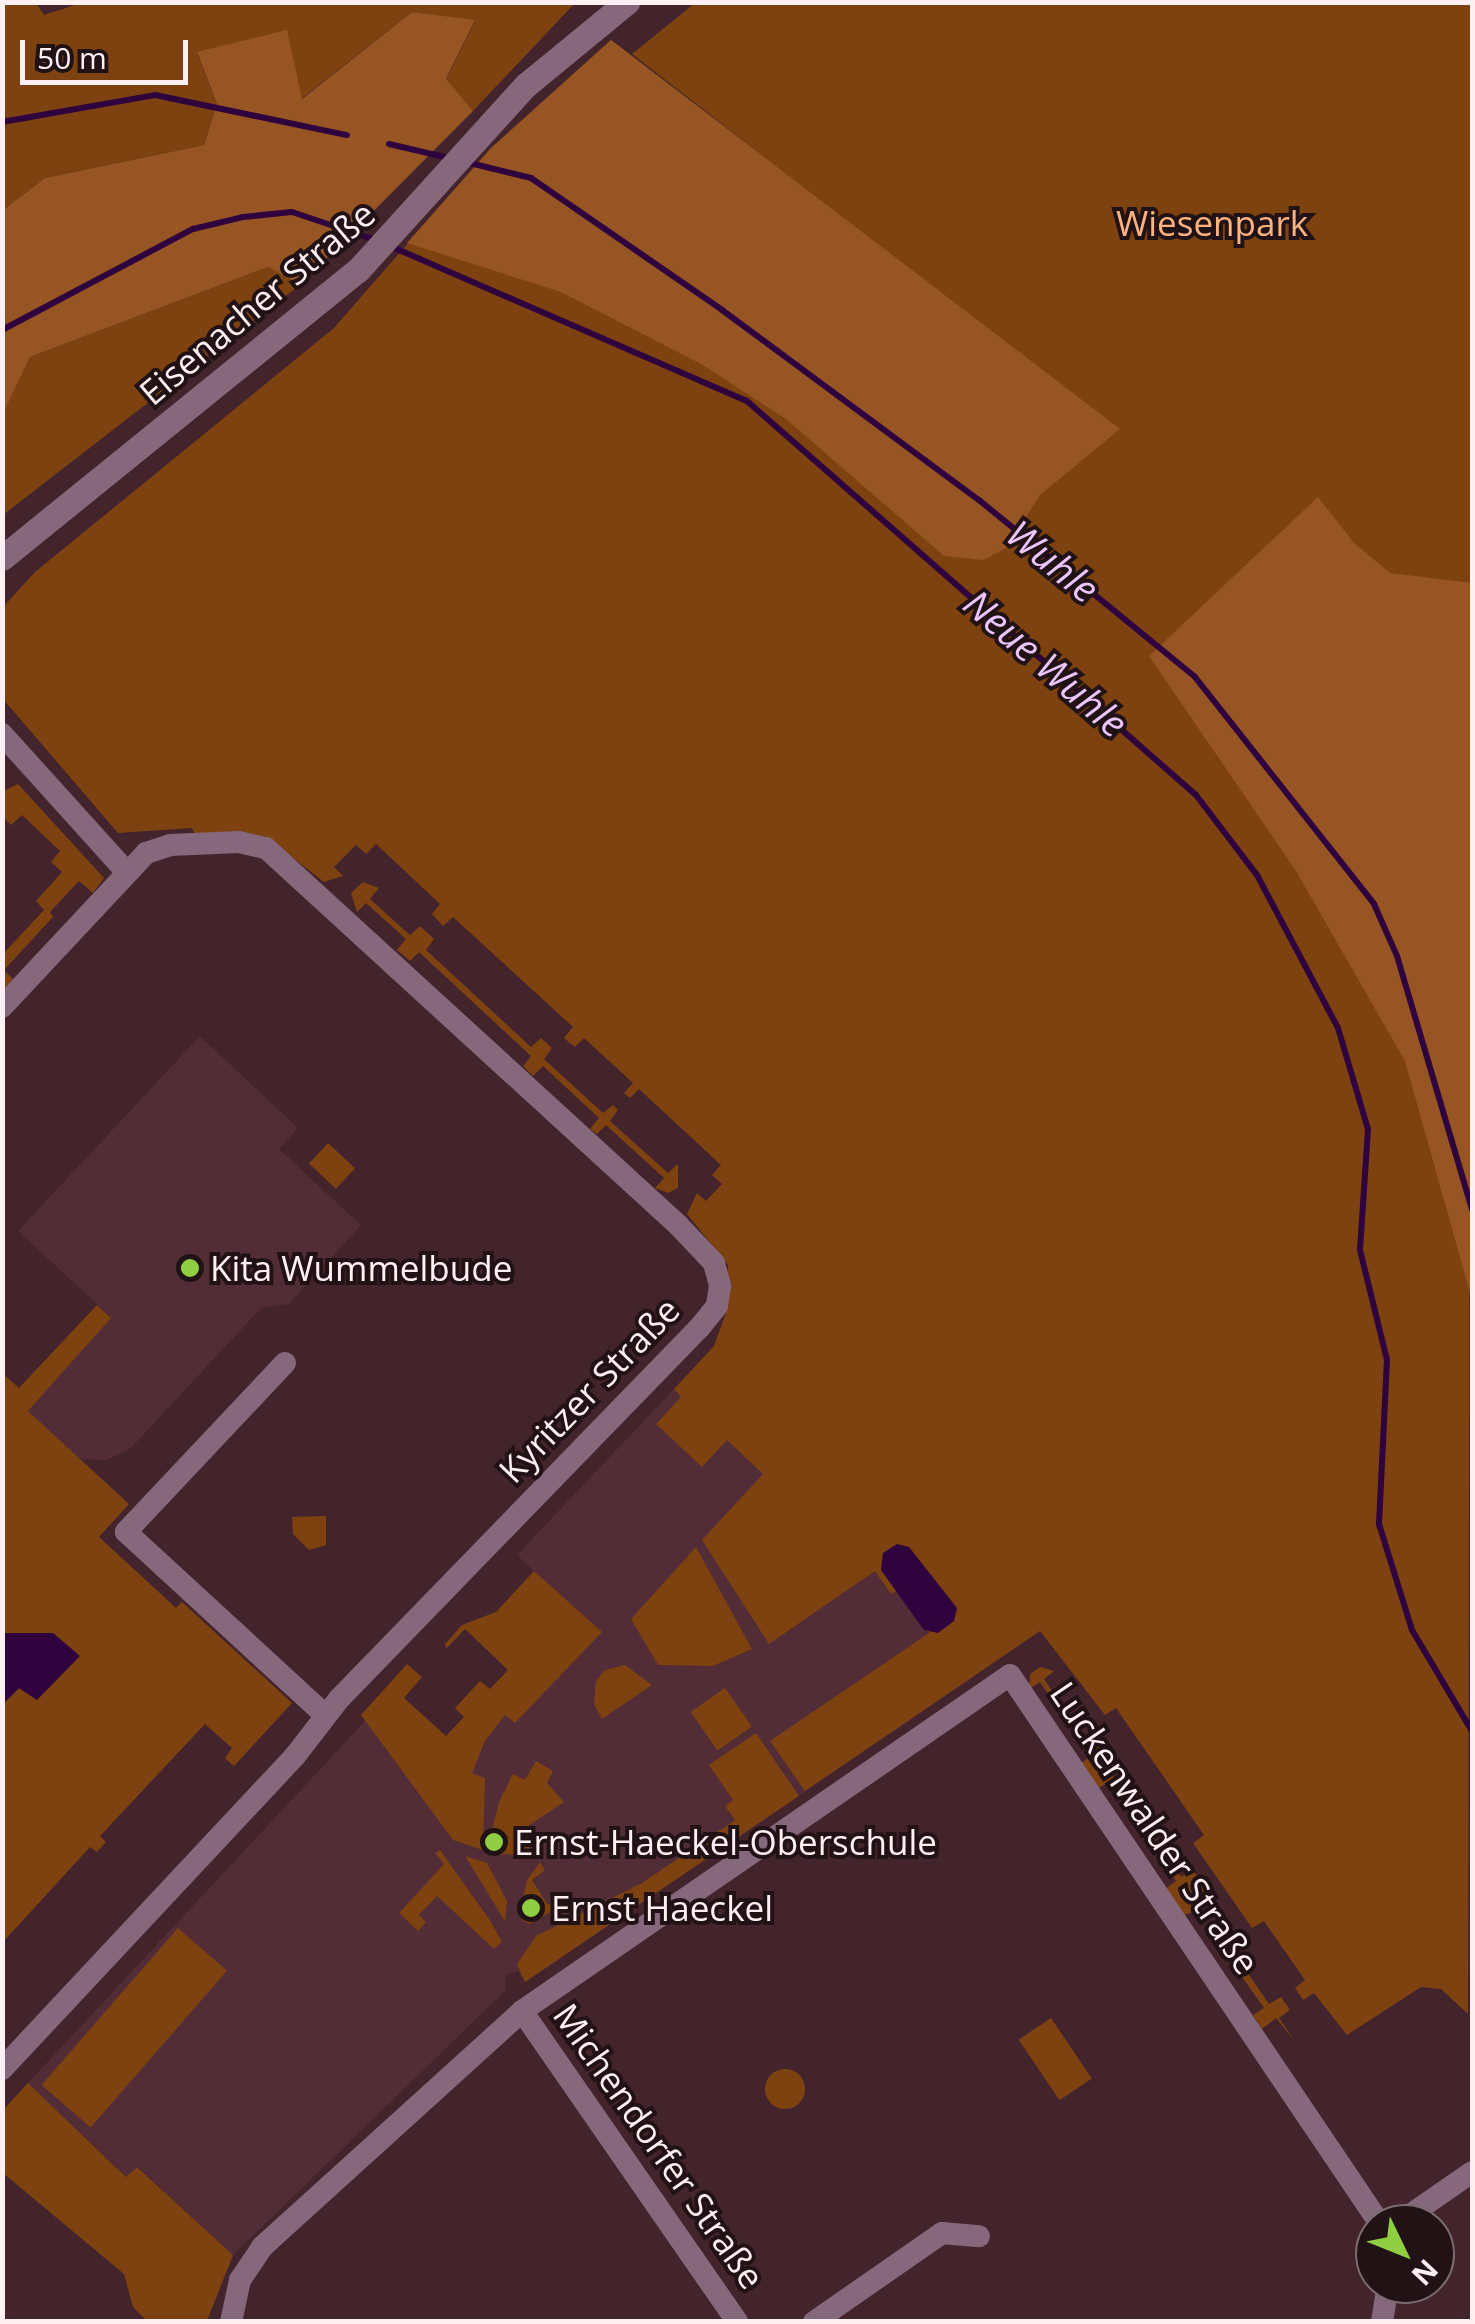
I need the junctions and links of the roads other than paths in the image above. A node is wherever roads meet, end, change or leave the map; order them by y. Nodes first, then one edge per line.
1 (627, 2) edge
2 (2, 558) edge
3 (2, 734) edge
4 (126, 871) junction
5 (2, 1007) edge
6 (285, 1363) dead end
7 (325, 1714) junction
8 (522, 2011) junction
9 (2, 2069) edge
10 (1472, 2172) edge
11 (1367, 2204) edge
12 (1426, 2204) edge
13 (979, 2236) dead end
14 (232, 2322) edge
15 (737, 2322) edge
16 (814, 2322) edge

1 - 2 street, Eisenacher Straße
3 - 4 street
4 - 5 street, Kyritzer Straße
4 - 7 street, Kyritzer Straße
6 - 7 street
7 - 9 street, Kyritzer Straße
8 - 11 street, Luckenwalder Straße
8 - 14 street, Luckenwalder Straße
8 - 15 street, Michendorfer Straße
10 - 12 street
13 - 16 street

